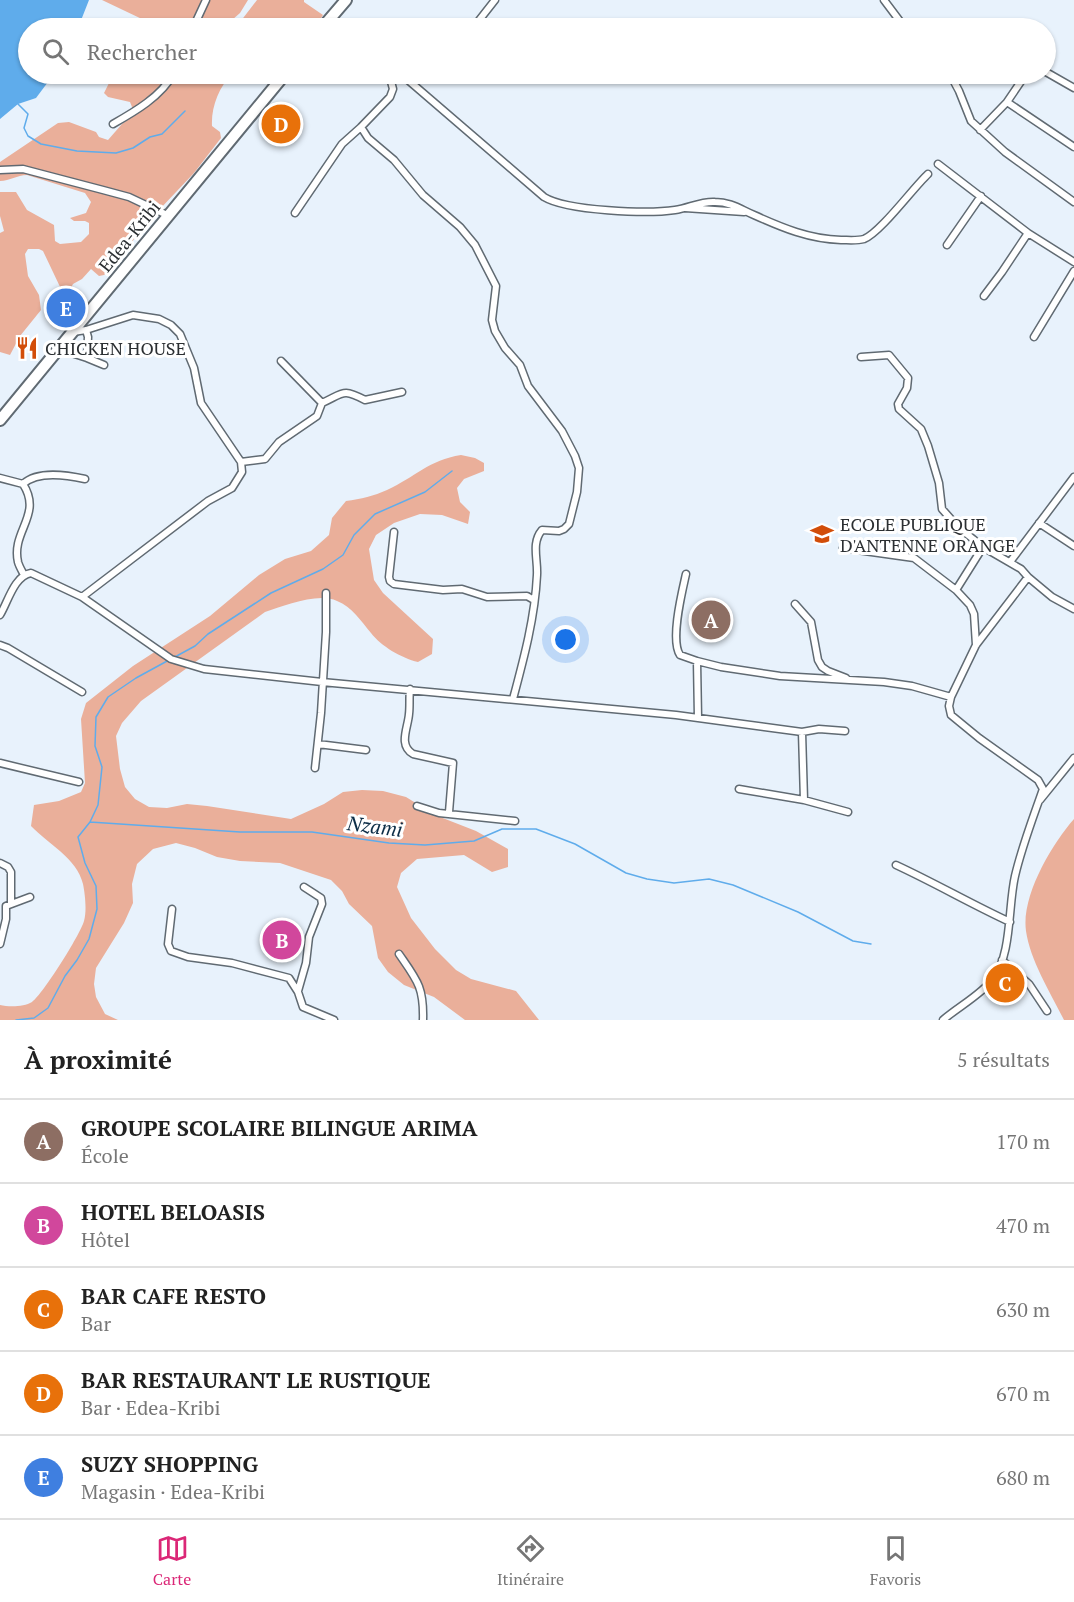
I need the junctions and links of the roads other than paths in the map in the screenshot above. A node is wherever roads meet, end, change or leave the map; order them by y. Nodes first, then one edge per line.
1 (206, 0) edge
2 (346, 0) edge
3 (495, 0) edge
4 (884, 0) edge
5 (198, 18) edge
6 (331, 18) edge
7 (481, 18) edge
8 (898, 18) edge
9 (1056, 78) edge
10 (167, 84) edge
11 (277, 84) edge
12 (392, 84) edge
13 (413, 84) edge
14 (956, 84) edge
15 (1019, 84) edge
16 (1074, 88) edge
17 (1007, 102) junction
18 (113, 124) dead end
19 (361, 127) junction
20 (980, 130) junction
21 (1074, 147) edge
22 (938, 165) dead end
23 (0, 170) edge
24 (928, 174) dead end
25 (981, 196) junction
26 (1074, 202) edge
27 (295, 213) dead end
28 (167, 215) junction
29 (1028, 233) junction
30 (947, 245) dead end
31 (1074, 262) edge
32 (1074, 271) edge
33 (984, 296) dead end
34 (86, 330) junction
35 (72, 333) junction
36 (1034, 337) dead end
37 (59, 349) junction
38 (861, 357) dead end
39 (87, 358) junction
40 (281, 361) dead end
41 (104, 365) dead end
42 (402, 392) dead end
43 (322, 403) junction
44 (0, 420) edge
45 (242, 462) junction
46 (252, 462) junction
47 (242, 472) junction
48 (0, 478) edge
49 (85, 479) dead end
50 (1073, 481) edge
51 (23, 484) junction
52 (1039, 523) junction
53 (394, 532) dead end
54 (1074, 546) edge
55 (983, 547) junction
56 (843, 548) dead end
57 (1010, 562) junction
58 (686, 574) dead end
59 (24, 575) junction
60 (1028, 577) junction
61 (956, 590) junction
62 (326, 593) dead end
63 (82, 597) junction
64 (534, 600) junction
65 (795, 604) dead end
66 (1074, 609) edge
67 (0, 616) edge
68 (0, 645) edge
69 (976, 645) junction
70 (697, 661) junction
71 (852, 680) junction
72 (322, 682) junction
73 (410, 689) junction
74 (82, 692) dead end
75 (951, 697) junction
76 (513, 699) junction
77 (698, 718) junction
78 (845, 731) dead end
79 (802, 732) junction
80 (318, 744) junction
81 (366, 750) dead end
82 (1074, 758) edge
83 (0, 763) edge
84 (315, 768) dead end
85 (79, 782) dead end
86 (739, 789) dead end
87 (804, 800) junction
88 (1038, 803) junction
89 (417, 806) dead end
90 (449, 812) junction
91 (848, 812) dead end
92 (515, 821) dead end
93 (0, 863) edge
94 (896, 865) dead end
95 (304, 886) dead end
96 (30, 897) dead end
97 (11, 904) junction
98 (172, 909) dead end
99 (2, 911) edge
100 (1010, 922) junction
101 (0, 944) edge
102 (399, 954) dead end
103 (1002, 960) junction
104 (298, 992) junction
105 (1047, 1011) dead end
106 (334, 1020) edge
107 (423, 1020) edge
108 (943, 1020) edge

1 - 5 street
2 - 6 highway
3 - 7 street
4 - 8 street
9 - 16 street
10 - 18 street
11 - 28 highway, Edea-Kribi
12 - 19 street
13 - 24 street
14 - 20 street
15 - 17 street
17 - 20 street
17 - 21 street
19 - 27 street
19 - 64 street
20 - 26 street
22 - 25 street
23 - 28 street
25 - 29 street
25 - 30 street
28 - 35 highway, Edea-Kribi
29 - 31 street
29 - 33 street
32 - 36 street
34 - 35 street
34 - 39 street
34 - 45 street
35 - 37 highway, Edea-Kribi
37 - 39 street
37 - 44 highway, Edea-Kribi
38 - 55 street
39 - 41 street
40 - 43 street
42 - 43 street
43 - 46 street
45 - 46 street
45 - 47 street
46 - 47 street
47 - 63 street
48 - 51 street
49 - 51 street
50 - 52 street
51 - 59 street
52 - 54 street
52 - 57 street
53 - 64 street
55 - 57 street
55 - 61 street
56 - 61 street
57 - 60 street
58 - 70 street
59 - 63 street
59 - 67 street
60 - 66 street
60 - 69 street
61 - 69 street
62 - 72 street
63 - 72 street
64 - 76 street
65 - 71 street
68 - 74 street
69 - 75 street
70 - 71 street
70 - 77 street
71 - 75 street
72 - 73 street
72 - 80 street
73 - 76 street
73 - 90 street
75 - 88 street
76 - 77 street
77 - 79 street
78 - 79 street
79 - 87 street
80 - 81 street
80 - 84 street
82 - 88 street
83 - 85 street
86 - 87 street
87 - 91 street
88 - 100 street
89 - 90 street
90 - 92 street
93 - 97 street
94 - 100 street
95 - 104 street
96 - 97 street
97 - 99 street
98 - 104 street
99 - 101 street
100 - 103 street
102 - 107 street
103 - 105 street
103 - 108 street
104 - 106 street

